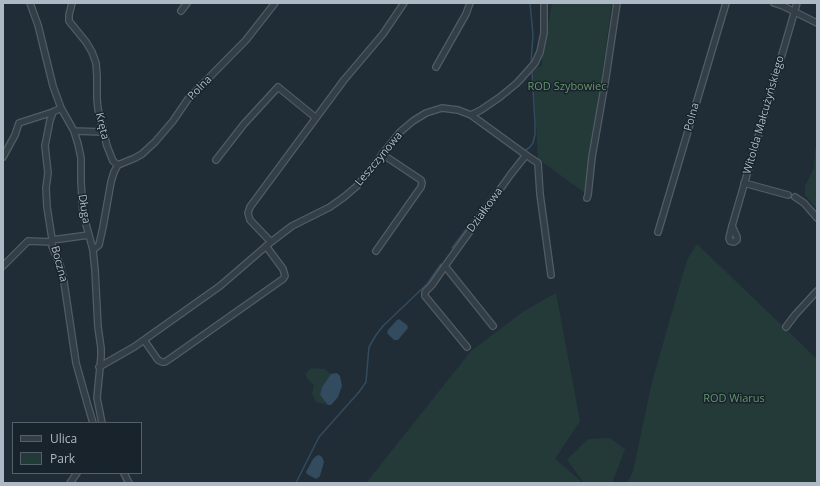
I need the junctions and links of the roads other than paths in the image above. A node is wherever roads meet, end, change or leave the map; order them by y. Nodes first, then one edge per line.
1 (30, 3) edge
2 (72, 3) edge
3 (187, 3) edge
4 (275, 3) edge
5 (404, 3) edge
6 (470, 3) edge
7 (544, 3) edge
8 (617, 3) edge
9 (726, 3) edge
10 (774, 3) edge
11 (797, 3) edge
12 (181, 11) dead end
13 (794, 12) junction
14 (817, 23) edge
15 (436, 67) dead end
16 (61, 108) junction
17 (53, 112) junction
18 (470, 115) junction
19 (316, 118) junction
20 (74, 131) junction
21 (103, 132) junction
22 (523, 153) junction
23 (382, 154) junction
24 (3, 156) edge
25 (216, 160) dead end
26 (118, 165) junction
27 (744, 183) junction
28 (788, 195) dead end
29 (795, 197) dead end
30 (586, 198) dead end
31 (817, 218) edge
32 (732, 226) dead end
33 (658, 232) dead end
34 (89, 235) junction
35 (52, 241) junction
36 (271, 242) junction
37 (266, 246) junction
38 (93, 250) junction
39 (376, 251) dead end
40 (3, 266) edge
41 (445, 266) junction
42 (550, 275) dead end
43 (817, 291) edge
44 (493, 326) dead end
45 (786, 327) dead end
46 (144, 340) junction
47 (467, 347) dead end
48 (99, 367) junction
49 (93, 422) edge
50 (102, 422) edge
51 (76, 474) edge
52 (124, 474) edge
53 (70, 483) edge
54 (129, 483) edge

1 - 16 street, Długa
2 - 21 street, Kręta
3 - 12 street
4 - 26 street, Polna
5 - 19 street
6 - 15 street
7 - 18 street
8 - 30 street
9 - 33 street, Polna
10 - 13 street
11 - 13 street, Witolda Małcużyńskiego
13 - 14 street
13 - 27 street, Witolda Małcużyńskiego
16 - 17 street
16 - 20 street, Długa
17 - 24 street
17 - 35 street, Boczna
18 - 22 street
18 - 23 street, Leszczynowa
19 - 25 street
19 - 36 street
20 - 21 street
20 - 34 street, Długa
21 - 26 street, Kręta
22 - 41 street, Działkowa
22 - 42 street
23 - 36 street, Leszczynowa
23 - 39 street
26 - 38 street
27 - 28 street
27 - 32 street, Witolda Małcużyńskiego
29 - 31 street
34 - 35 street
34 - 38 street, Długa
35 - 40 street
35 - 49 street, Boczna
36 - 37 street, Leszczynowa
37 - 46 street, Leszczynowa
37 - 46 street
38 - 48 street, Długa
41 - 44 street
41 - 47 street, Działkowa
43 - 45 street
46 - 48 street, Leszczynowa
48 - 50 street, Długa
51 - 53 street
52 - 54 street

